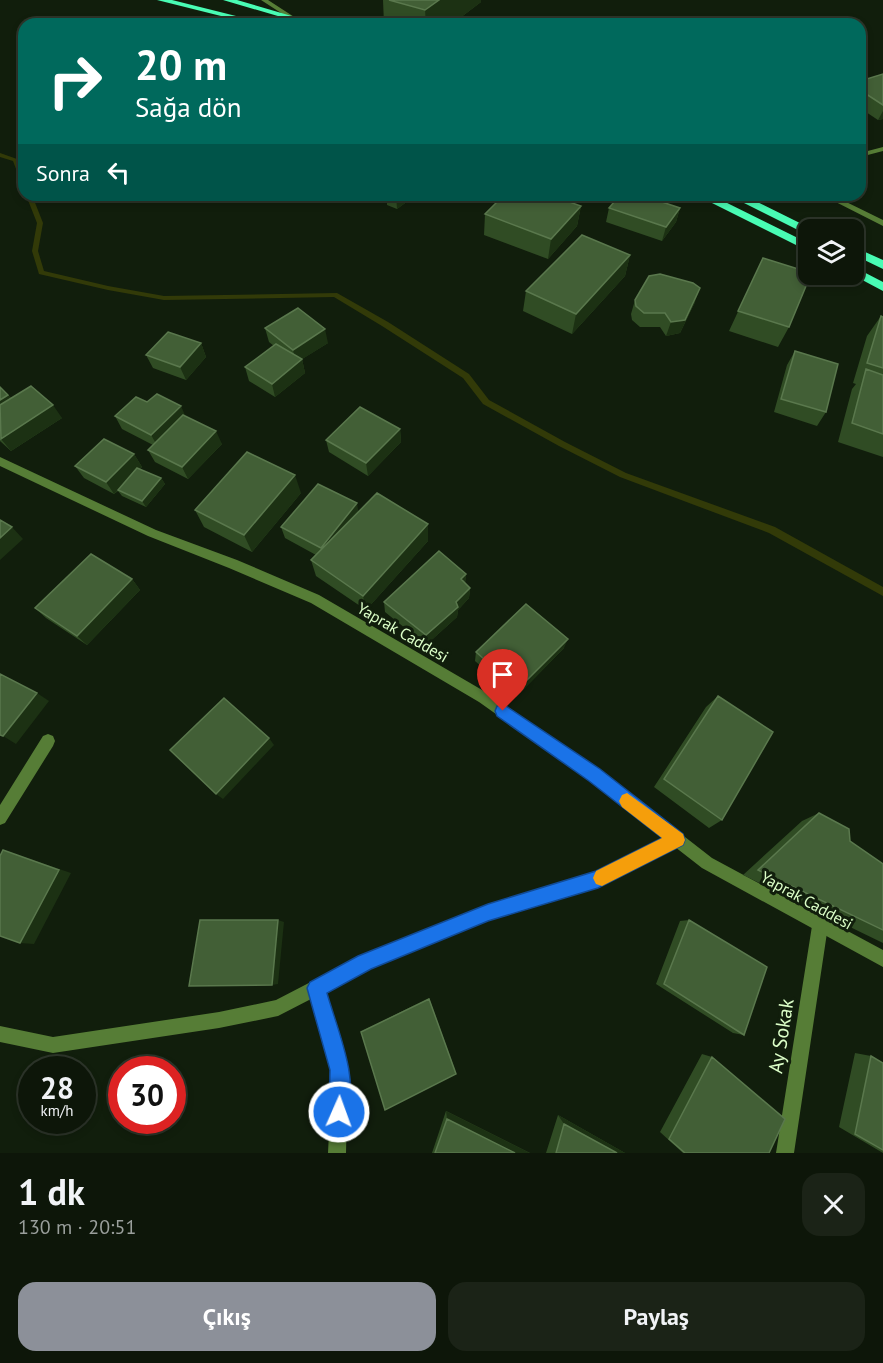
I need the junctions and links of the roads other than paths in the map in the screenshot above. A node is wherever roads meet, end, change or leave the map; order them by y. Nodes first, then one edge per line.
1 (161, 0) edge
2 (227, 0) edge
3 (264, 0) edge
4 (283, 14) junction
5 (238, 18) edge
6 (291, 18) edge
7 (296, 18) edge
8 (883, 149) edge
9 (866, 153) edge
10 (714, 201) edge
11 (747, 201) edge
12 (838, 201) edge
13 (883, 223) edge
14 (798, 225) edge
15 (798, 242) edge
16 (864, 256) edge
17 (883, 265) edge
18 (864, 277) edge
19 (883, 287) edge
20 (0, 460) edge
21 (48, 741) dead end
22 (0, 818) edge
23 (677, 840) junction
24 (820, 926) junction
25 (883, 959) edge
26 (316, 988) junction
27 (0, 1034) edge
28 (337, 1153) edge
29 (784, 1153) edge

1 - 5 highway
2 - 4 highway
3 - 4 street
4 - 6 street
4 - 7 highway
8 - 9 street
10 - 15 highway
11 - 14 highway
12 - 13 street
16 - 17 highway
18 - 19 highway
20 - 23 street, Yaprak Caddesi
21 - 22 street
23 - 24 street, Yaprak Caddesi
23 - 26 street
24 - 25 street, Yaprak Caddesi
24 - 29 street, Ay Sokak
26 - 27 street
26 - 28 street

